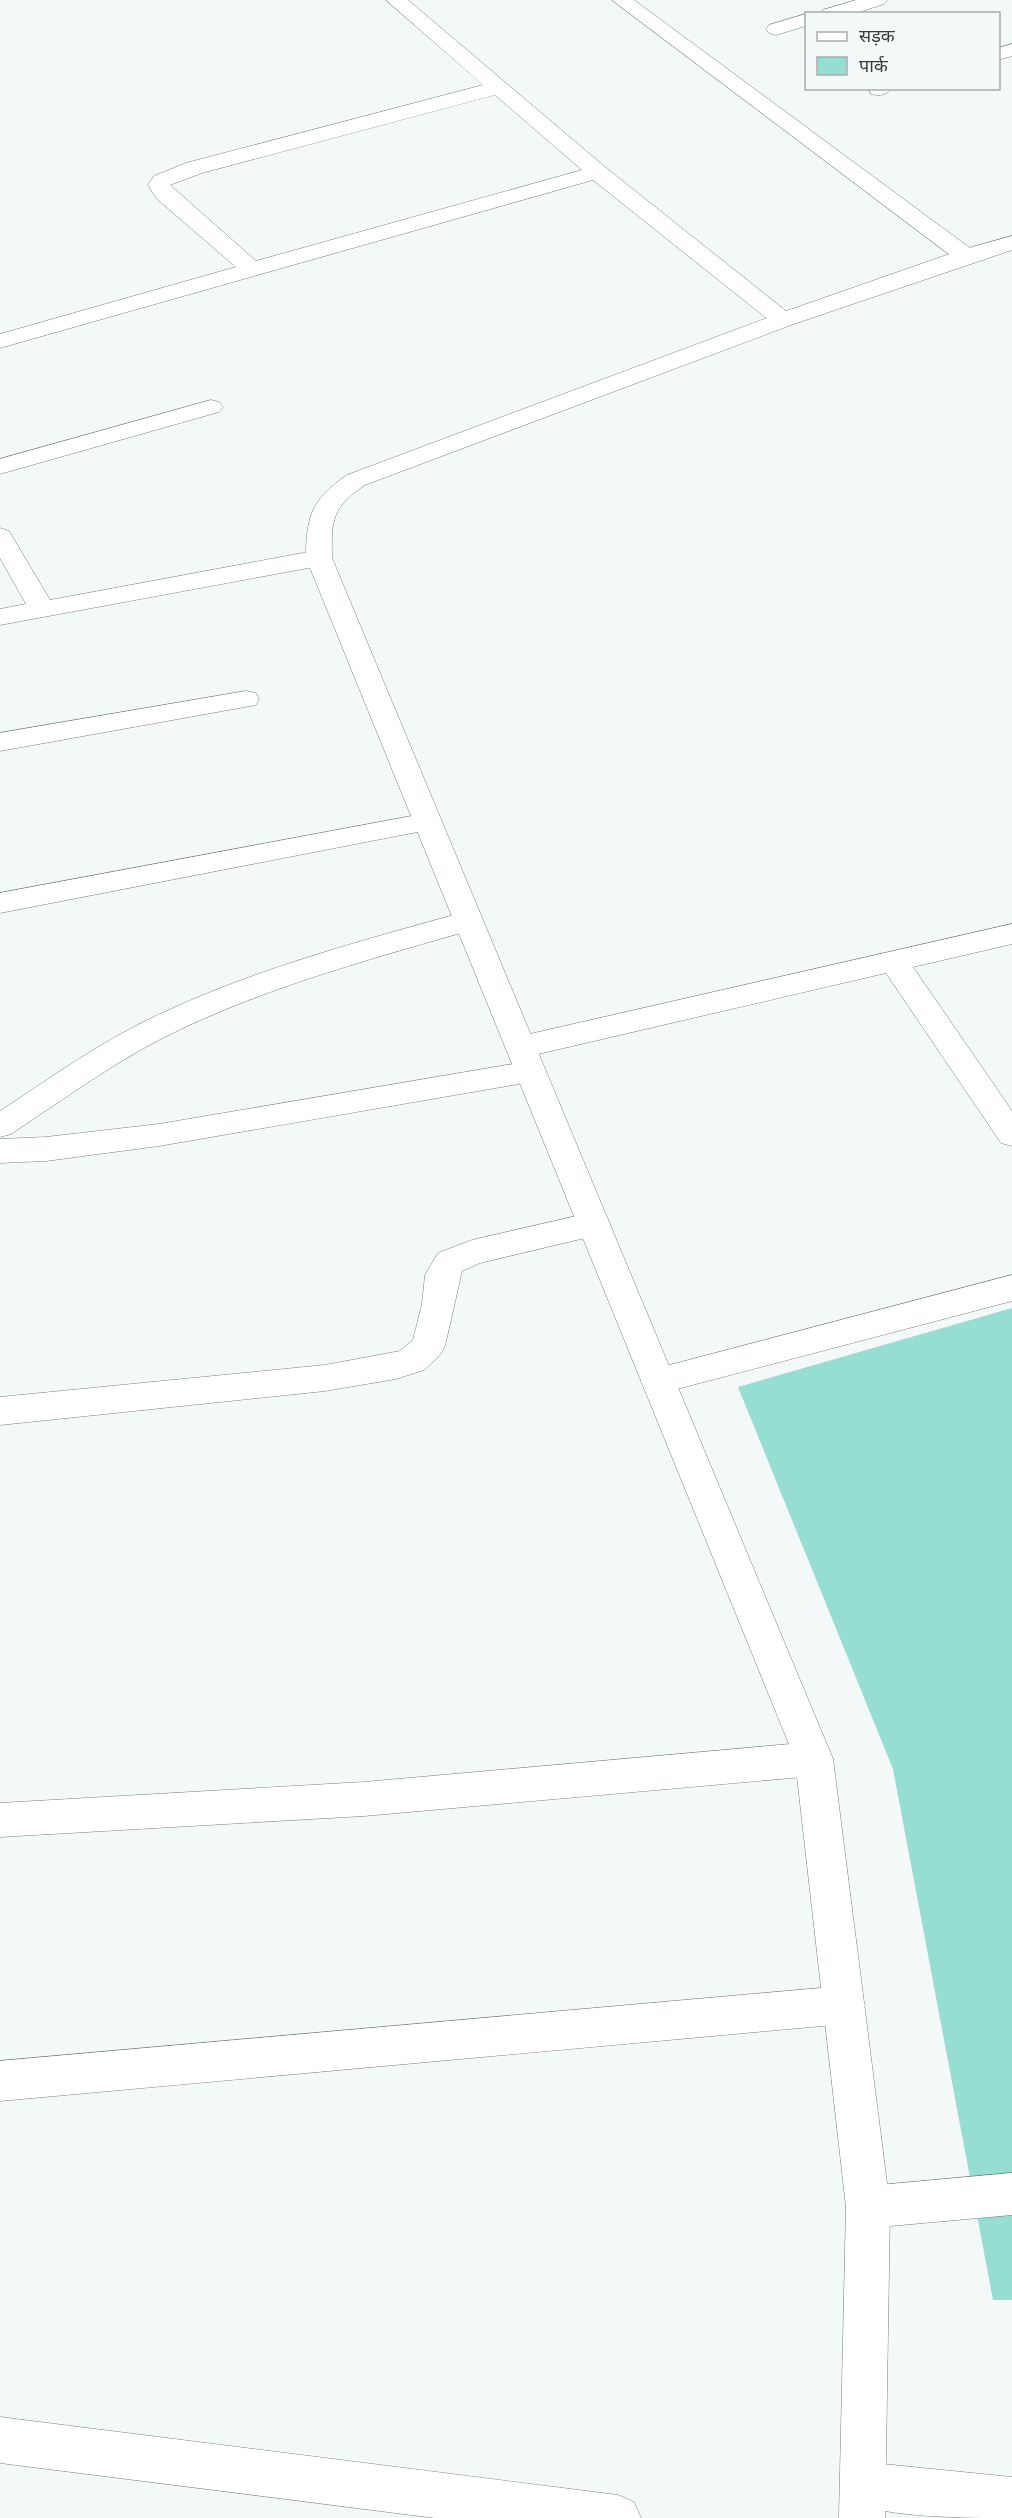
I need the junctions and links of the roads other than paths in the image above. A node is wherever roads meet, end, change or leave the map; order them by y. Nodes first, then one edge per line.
1 (396, 0) edge
2 (622, 0) edge
3 (877, 0) edge
4 (837, 12) edge
5 (805, 21) edge
6 (776, 29) dead end
7 (497, 88) junction
8 (597, 172) junction
9 (1012, 243) edge
10 (966, 256) junction
11 (254, 271) junction
12 (783, 320) junction
13 (0, 341) edge
14 (211, 407) dead end
15 (0, 467) edge
16 (0, 536) edge
17 (319, 558) junction
18 (42, 609) junction
19 (0, 617) edge
20 (246, 699) dead end
21 (0, 742) edge
22 (428, 822) junction
23 (0, 903) edge
24 (468, 921) junction
25 (1012, 934) edge
26 (893, 961) junction
27 (526, 1059) junction
28 (0, 1126) edge
29 (1012, 1135) edge
30 (0, 1151) edge
31 (594, 1224) junction
32 (1012, 1288) edge
33 (658, 1381) junction
34 (0, 1411) edge
35 (814, 1759) junction
36 (0, 1820) edge
37 (844, 2005) junction
38 (0, 2080) edge
39 (1012, 2194) edge
40 (868, 2207) junction
41 (0, 2440) edge
42 (1012, 2500) edge
43 (862, 2502) edge
44 (618, 2518) edge

1 - 7 street
2 - 10 street
3 - 4 street
5 - 6 street
7 - 8 street
7 - 11 street
8 - 11 street
8 - 12 street
9 - 10 street
10 - 12 street
11 - 13 street
12 - 17 street
14 - 15 street
16 - 18 street
17 - 18 street
17 - 22 street
18 - 19 street
20 - 21 street
22 - 23 street
22 - 24 street
24 - 27 street
24 - 28 street
25 - 26 street
26 - 27 street
26 - 29 street
27 - 30 street
27 - 31 street
31 - 33 street
31 - 34 street
32 - 33 street
33 - 35 street
35 - 36 street
35 - 37 street
37 - 38 street
37 - 40 street
39 - 40 street
40 - 43 street
41 - 44 street
42 - 43 street

